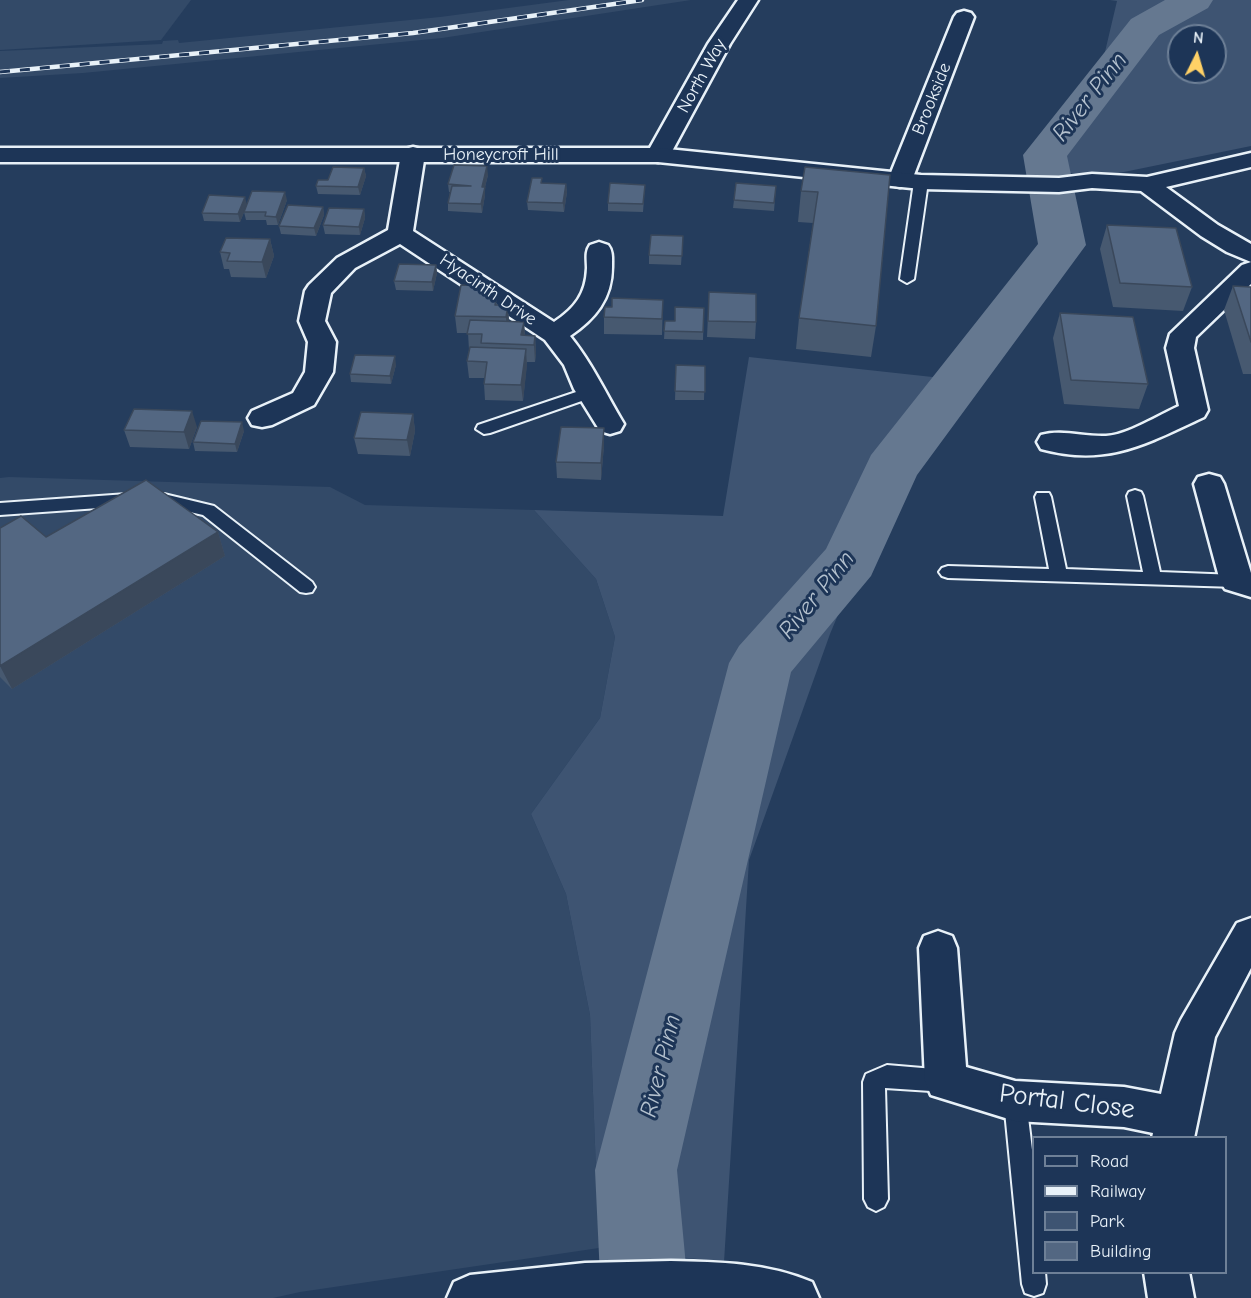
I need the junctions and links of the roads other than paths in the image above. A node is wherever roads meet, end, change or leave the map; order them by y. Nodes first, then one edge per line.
1 (748, 0) edge
2 (964, 17) dead end
3 (413, 154) junction
4 (0, 155) edge
5 (658, 155) junction
6 (1251, 160) edge
7 (910, 181) junction
8 (1147, 183) junction
9 (400, 234) junction
10 (599, 250) dead end
11 (1251, 254) edge
12 (1251, 270) edge
13 (907, 279) dead end
14 (554, 334) junction
15 (591, 392) junction
16 (262, 418) dead end
17 (610, 424) dead end
18 (484, 429) dead end
19 (1051, 442) dead end
20 (1209, 484) dead end
21 (1136, 496) dead end
22 (1043, 497) dead end
23 (0, 509) edge
24 (948, 572) dead end
25 (1059, 575) junction
26 (1154, 579) junction
27 (1244, 583) edge
28 (306, 587) dead end
29 (1251, 934) edge
30 (938, 948) dead end
31 (946, 1081) junction
32 (1015, 1101) junction
33 (1175, 1128) edge
34 (876, 1199) dead end
35 (1032, 1265) edge
36 (1033, 1274) edge
37 (1166, 1274) edge
38 (1034, 1284) dead end
39 (470, 1298) edge
40 (796, 1298) edge
41 (1171, 1298) edge

1 - 5 street, North Way
2 - 7 street, Brookside
3 - 4 street, Honeycroft Hill
3 - 5 street, Honeycroft Hill
3 - 9 street
5 - 7 street, Honeycroft Hill
6 - 8 street, Honeycroft Hill
7 - 8 street, Honeycroft Hill
7 - 13 lane
8 - 11 street
9 - 14 street, Hyacinth Drive
9 - 16 street
10 - 14 street
12 - 19 street
14 - 15 street, Hyacinth Drive
15 - 17 street, Hyacinth Drive
15 - 18 lane
20 - 27 street
21 - 26 lane
22 - 25 lane
23 - 28 lane
24 - 25 lane
25 - 26 lane
26 - 27 lane
29 - 33 street
30 - 31 street
31 - 32 street, Portal Close
31 - 34 lane
32 - 33 street, Portal Close
32 - 35 lane
36 - 38 lane
37 - 41 street
39 - 40 street

